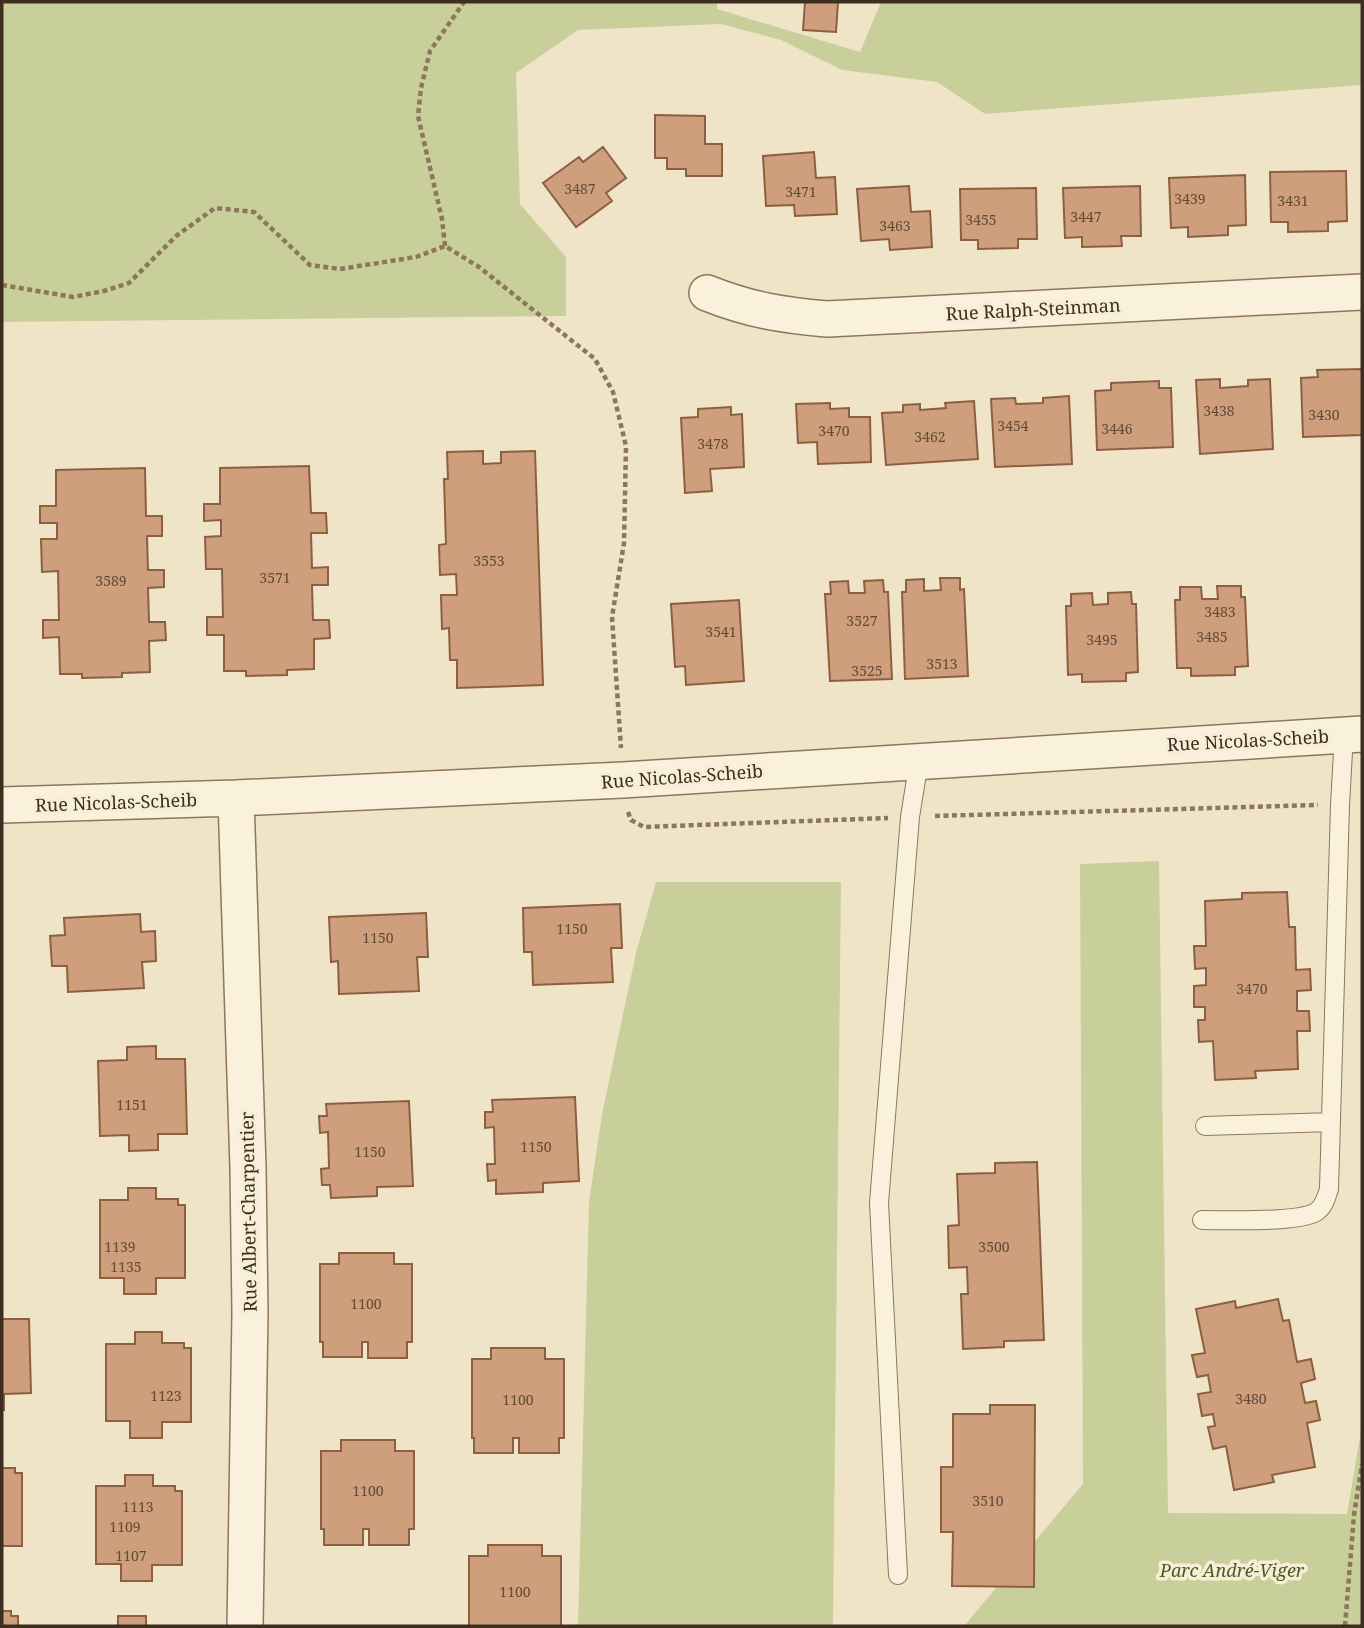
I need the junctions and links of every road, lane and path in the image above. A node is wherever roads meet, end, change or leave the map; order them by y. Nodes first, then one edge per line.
1 (464, 2) edge
2 (445, 246) junction
3 (2, 285) edge
4 (1362, 292) edge
5 (707, 293) dead end
6 (1353, 734) edge
7 (919, 761) junction
8 (623, 780) junction
9 (236, 798) junction
10 (2, 805) edge
11 (1340, 805) junction
12 (911, 817) junction
13 (1331, 1122) junction
14 (1205, 1126) dead end
15 (1202, 1220) dead end
16 (1362, 1464) edge
17 (898, 1575) dead end
18 (245, 1626) edge
19 (1345, 1626) edge

1 - 2 path
2 - 3 path
2 - 8 path
4 - 5 street, Rue Ralph-Steinman
6 - 7 street, Rue Nicolas-Scheib
6 - 11 lane
7 - 8 street, Rue Nicolas-Scheib
7 - 12 lane
8 - 9 street, Rue Nicolas-Scheib
8 - 12 path
9 - 10 street, Rue Nicolas-Scheib
9 - 18 street, Rue Albert-Charpentier
11 - 12 path
11 - 13 lane
12 - 17 lane
13 - 14 lane
13 - 15 lane
16 - 19 path

